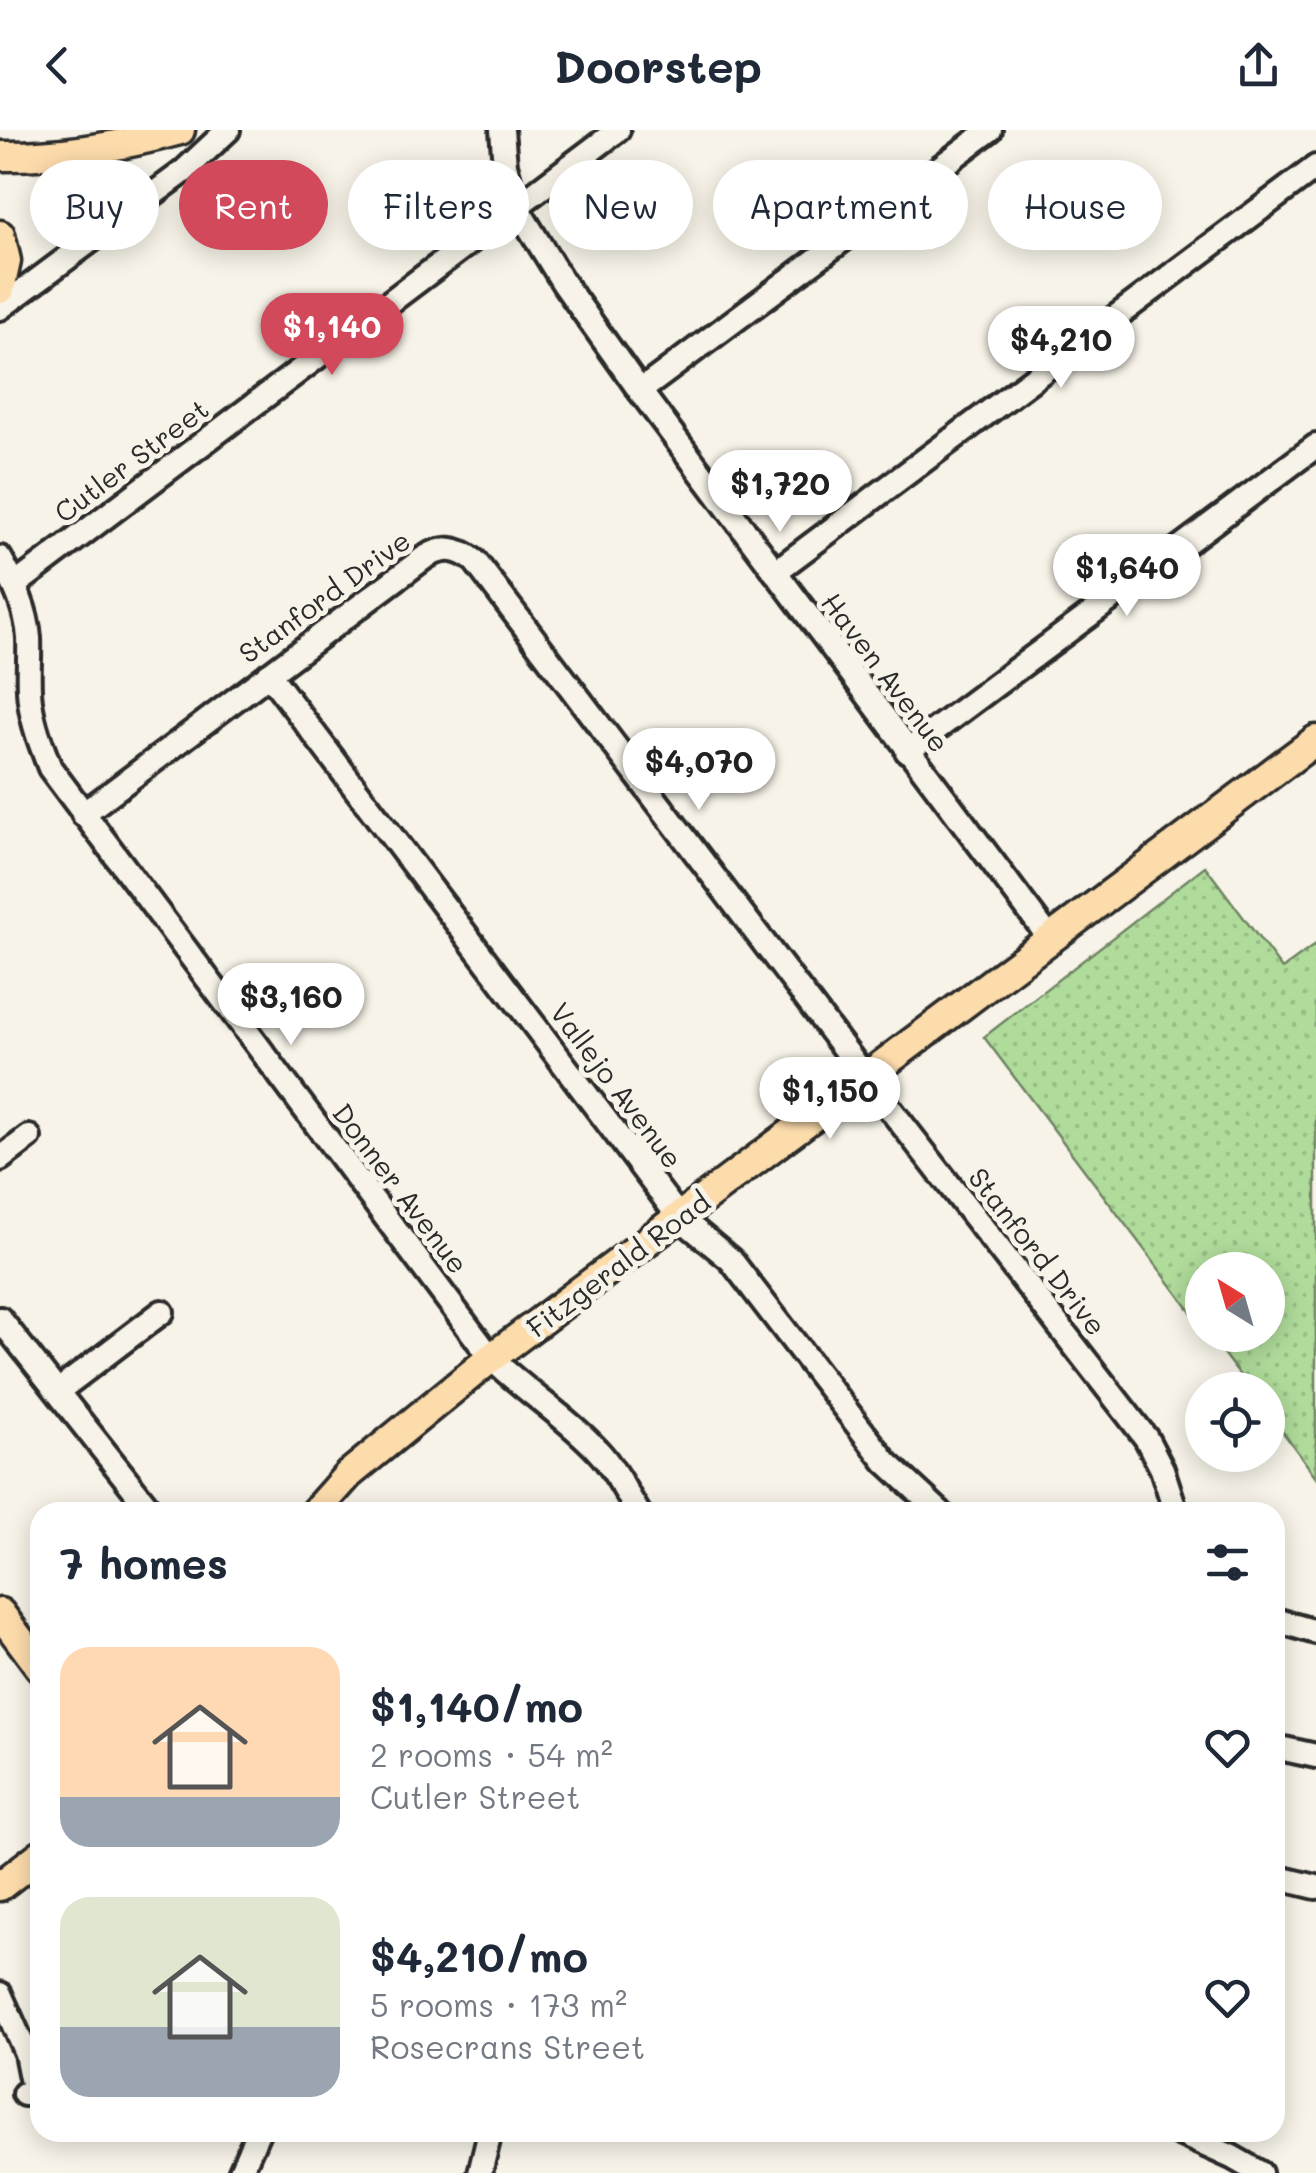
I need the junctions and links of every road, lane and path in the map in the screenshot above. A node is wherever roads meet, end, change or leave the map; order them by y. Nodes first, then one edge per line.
1 (180, 130) edge
2 (228, 130) edge
3 (502, 130) edge
4 (618, 130) edge
5 (990, 130) edge
6 (0, 156) edge
7 (505, 160) edge
8 (1316, 168) edge
9 (529, 196) edge
10 (529, 227) edge
11 (0, 235) edge
12 (458, 250) edge
13 (0, 289) edge
14 (0, 308) edge
15 (640, 391) junction
16 (1316, 446) edge
17 (0, 558) edge
18 (775, 572) junction
19 (16, 585) junction
20 (269, 674) junction
21 (1316, 740) edge
22 (907, 751) junction
23 (83, 814) junction
24 (1051, 940) junction
25 (867, 1080) junction
26 (29, 1137) dead end
27 (0, 1158) edge
28 (679, 1217) junction
29 (162, 1312) dead end
30 (0, 1320) edge
31 (492, 1358) junction
32 (58, 1392) junction
33 (144, 1502) edge
34 (324, 1502) edge
35 (632, 1502) edge
36 (929, 1502) edge
37 (1173, 1502) edge
38 (0, 1613) edge
39 (1285, 1623) edge
40 (1316, 1632) edge
41 (30, 1654) edge
42 (1285, 1748) edge
43 (1316, 1756) edge
44 (30, 1864) edge
45 (1285, 1880) edge
46 (0, 1886) edge
47 (1316, 1888) edge
48 (0, 1994) edge
49 (30, 2072) edge
50 (30, 2093) edge
51 (24, 2094) dead end
52 (254, 2142) edge
53 (488, 2142) edge
54 (1199, 2142) edge
55 (240, 2173) edge
56 (480, 2173) edge
57 (1260, 2173) edge

1 - 6 main road
2 - 14 street
3 - 7 street, Haven Avenue
4 - 9 street, Cutler Street
5 - 15 street
8 - 18 street
10 - 15 street, Haven Avenue
11 - 13 main road
12 - 19 street, Cutler Street
15 - 18 street, Haven Avenue
16 - 22 street
17 - 19 street, Donner Avenue
18 - 22 street, Haven Avenue
19 - 23 street, Donner Avenue
20 - 23 street, Stanford Drive
20 - 25 street, Stanford Drive
20 - 28 street, Vallejo Avenue
21 - 24 main road, Fitzgerald Road
22 - 24 street, Haven Avenue
23 - 31 street, Donner Avenue
24 - 25 main road, Fitzgerald Road
25 - 28 main road, Fitzgerald Road
25 - 37 street, Stanford Drive
26 - 27 street
28 - 31 main road, Fitzgerald Road
28 - 36 street, Vallejo Avenue
29 - 32 street
30 - 32 street
31 - 34 main road, Fitzgerald Road
31 - 35 street, Donner Avenue
32 - 33 street
38 - 41 main road
39 - 40 street
42 - 43 street
44 - 46 main road
45 - 47 street
48 - 49 street
50 - 51 street
52 - 55 street
53 - 56 street
54 - 57 street

